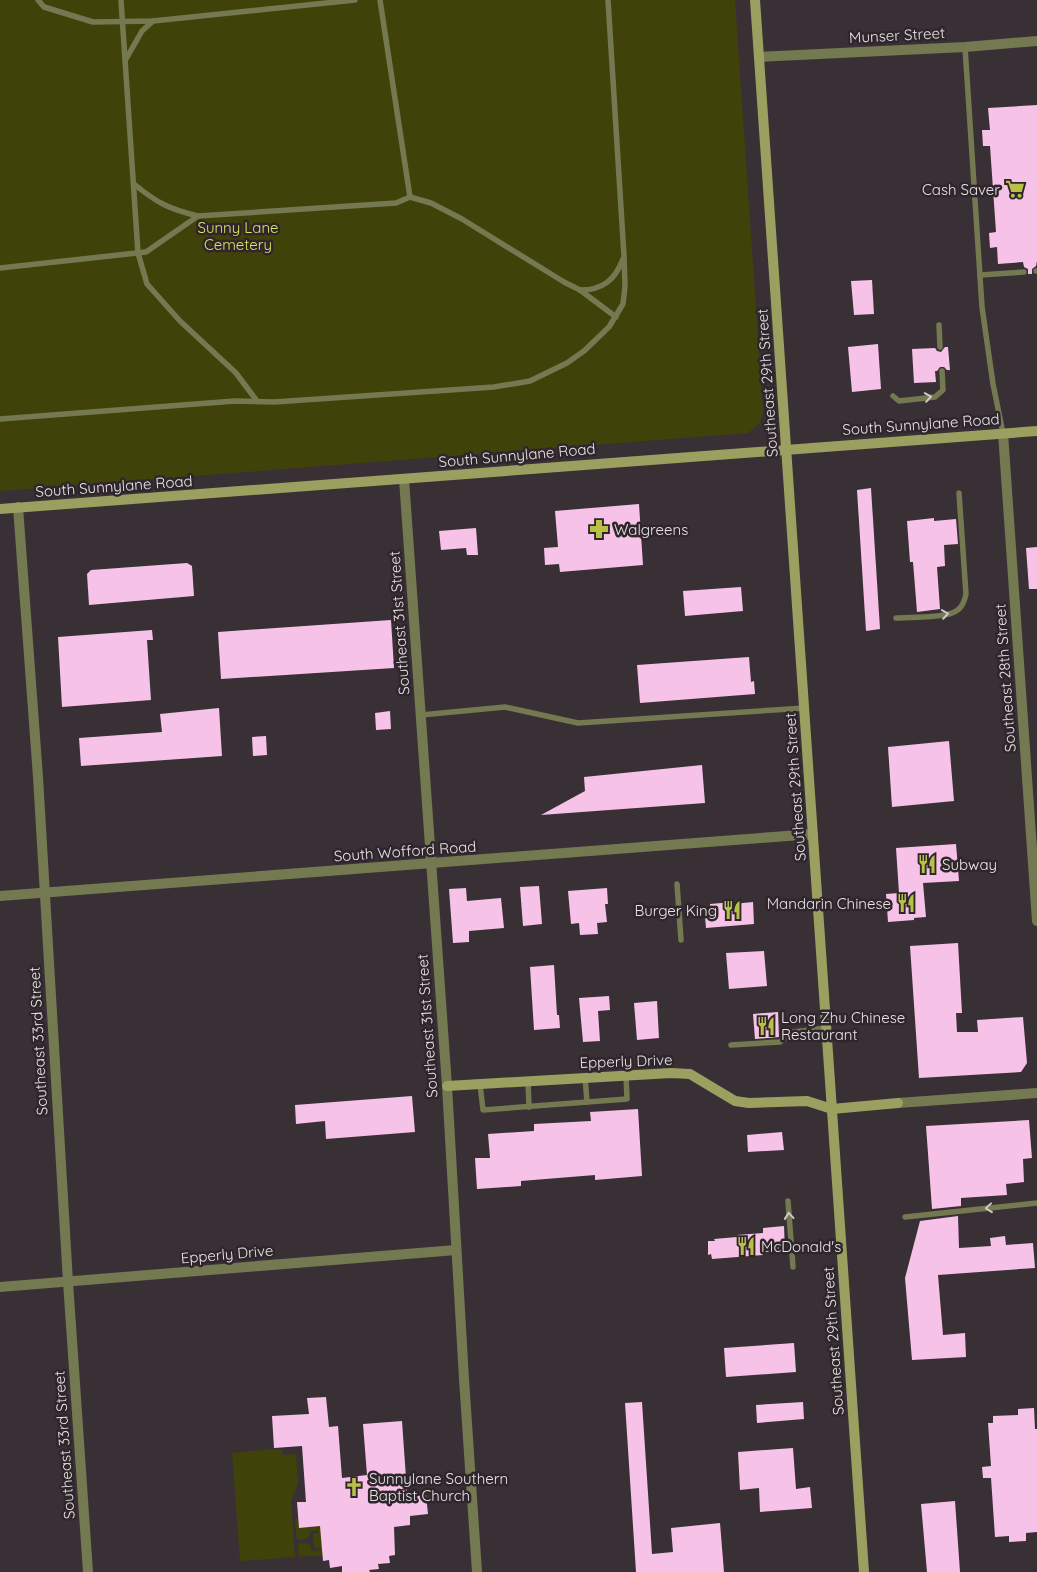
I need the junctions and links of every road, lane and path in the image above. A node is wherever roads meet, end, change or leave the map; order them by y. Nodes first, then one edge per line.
1 (38, 0) edge
2 (121, 0) edge
3 (355, 0) edge
4 (380, 0) edge
5 (608, 0) edge
6 (755, 0) edge
7 (153, 21) junction
8 (123, 22) junction
9 (1037, 41) edge
10 (965, 47) junction
11 (759, 57) junction
12 (125, 61) junction
13 (134, 184) junction
14 (410, 197) junction
15 (198, 216) junction
16 (138, 253) junction
17 (624, 256) junction
18 (0, 268) edge
19 (1024, 272) dead end
20 (980, 275) junction
21 (580, 290) junction
22 (616, 317) junction
23 (939, 325) dead end
24 (940, 347) dead end
25 (942, 371) dead end
26 (892, 396) dead end
27 (258, 401) junction
28 (0, 420) edge
29 (1037, 431) edge
30 (1003, 433) junction
31 (787, 449) junction
32 (404, 479) junction
33 (959, 493) dead end
34 (18, 507) junction
35 (0, 509) edge
36 (896, 618) dead end
37 (804, 708) junction
38 (421, 715) junction
39 (813, 834) junction
40 (431, 864) junction
41 (677, 884) dead end
42 (45, 893) junction
43 (0, 896) edge
44 (1037, 921) edge
45 (680, 940) dead end
46 (826, 1028) junction
47 (731, 1045) dead end
48 (626, 1075) junction
49 (585, 1077) junction
50 (528, 1081) junction
51 (480, 1084) junction
52 (447, 1086) junction
53 (1037, 1093) edge
54 (587, 1102) junction
55 (898, 1103) joint
56 (529, 1106) junction
57 (832, 1109) junction
58 (788, 1201) dead end
59 (1037, 1203) edge
60 (905, 1217) dead end
61 (456, 1250) junction
62 (793, 1266) dead end
63 (68, 1282) junction
64 (0, 1287) edge
65 (88, 1572) edge
66 (477, 1572) edge
67 (864, 1572) edge

1 - 8 lane
2 - 8 lane
3 - 7 lane
4 - 14 lane
5 - 17 lane
6 - 11 main road, Southeast 29th Street
7 - 8 lane
7 - 12 lane
8 - 12 lane
9 - 10 street, Munser Street
10 - 11 street, Munser Street
10 - 20 lane
11 - 31 main road, Southeast 29th Street
12 - 13 lane
13 - 15 lane
13 - 16 lane
14 - 15 lane
14 - 21 lane
15 - 16 lane
16 - 18 lane
16 - 27 lane
17 - 21 lane
17 - 22 lane
19 - 20 lane
20 - 30 lane
21 - 22 lane
22 - 27 lane
23 - 24 lane
26 -> 25 lane
27 - 28 lane
29 - 30 main road, South Sunnylane Road
30 - 31 main road, South Sunnylane Road
30 - 44 street, Southeast 28th Street
31 - 32 main road, South Sunnylane Road
31 - 37 main road, Southeast 29th Street
32 - 34 main road, South Sunnylane Road
32 - 38 street, Southeast 31st Street
36 -> 33 lane
34 - 35 main road, South Sunnylane Road
34 - 42 street, Southeast 33rd Street
37 - 38 lane
37 - 39 main road, Southeast 29th Street
38 - 40 street, Southeast 31st Street
39 - 40 street, South Wofford Road
39 - 46 main road, Southeast 29th Street
40 - 42 street, South Wofford Road
40 - 52 street, Southeast 31st Street
41 - 45 lane
42 - 43 street, South Wofford Road
42 - 63 street, Southeast 33rd Street
46 - 47 lane
46 - 57 main road, Southeast 29th Street
48 - 49 main road, Epperly Drive
48 - 54 lane
48 - 57 main road, Epperly Drive
49 - 50 main road, Epperly Drive
49 - 54 lane
50 - 51 main road, Epperly Drive
50 - 56 lane
51 - 52 main road, Epperly Drive
51 - 56 lane
52 - 61 street, Southeast 31st Street
53 - 55 street, Epperly Drive
54 - 56 lane
55 - 57 main road, Epperly Drive
57 - 67 main road, Southeast 29th Street
62 -> 58 lane
59 -> 60 lane
61 - 63 street, Epperly Drive
61 - 66 street, Southeast 31st Street
63 - 64 street, Epperly Drive
63 - 65 street, Southeast 33rd Street

